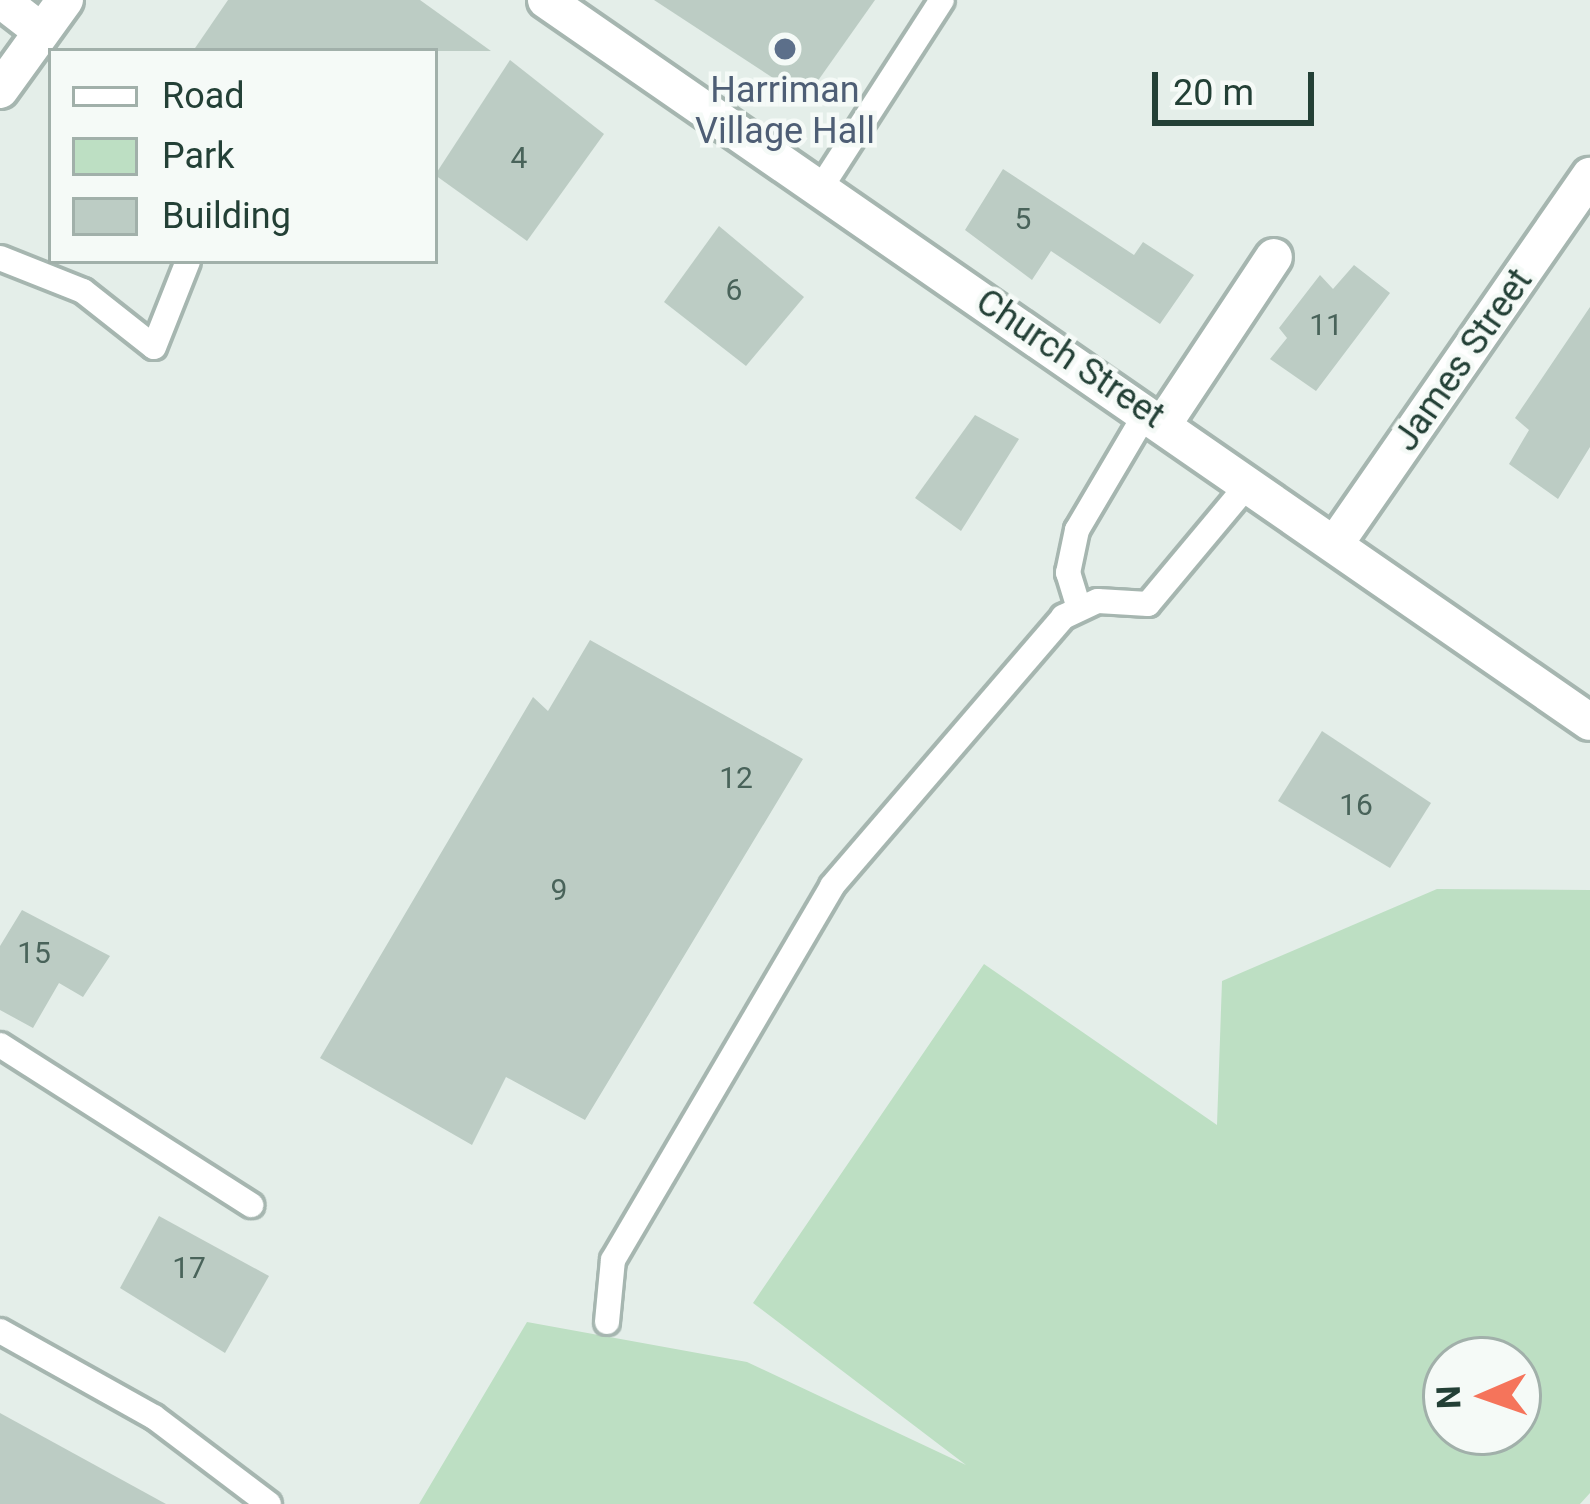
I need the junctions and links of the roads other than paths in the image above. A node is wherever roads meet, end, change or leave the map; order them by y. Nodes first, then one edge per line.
1 (1, 0) edge
2 (65, 0) edge
3 (546, 0) edge
4 (942, 0) edge
5 (40, 30) junction
6 (0, 90) edge
7 (1590, 176) edge
8 (822, 186) junction
9 (1274, 257) dead end
10 (0, 258) edge
11 (187, 264) edge
12 (1155, 417) junction
13 (1249, 483) junction
14 (1335, 544) junction
15 (1078, 605) junction
16 (1590, 722) edge
17 (0, 1045) edge
18 (251, 1205) dead end
19 (608, 1322) dead end
20 (0, 1331) edge
21 (269, 1504) edge

1 - 5 street
2 - 5 street
3 - 8 street, Church Street
4 - 8 lane
5 - 6 street
7 - 14 street, James Street
8 - 12 street, Church Street
9 - 12 street
10 - 11 lane
12 - 13 street, Church Street
12 - 15 lane
13 - 14 street, Church Street
13 - 15 lane
14 - 16 street, Church Street
15 - 19 lane
17 - 18 lane
20 - 21 lane

